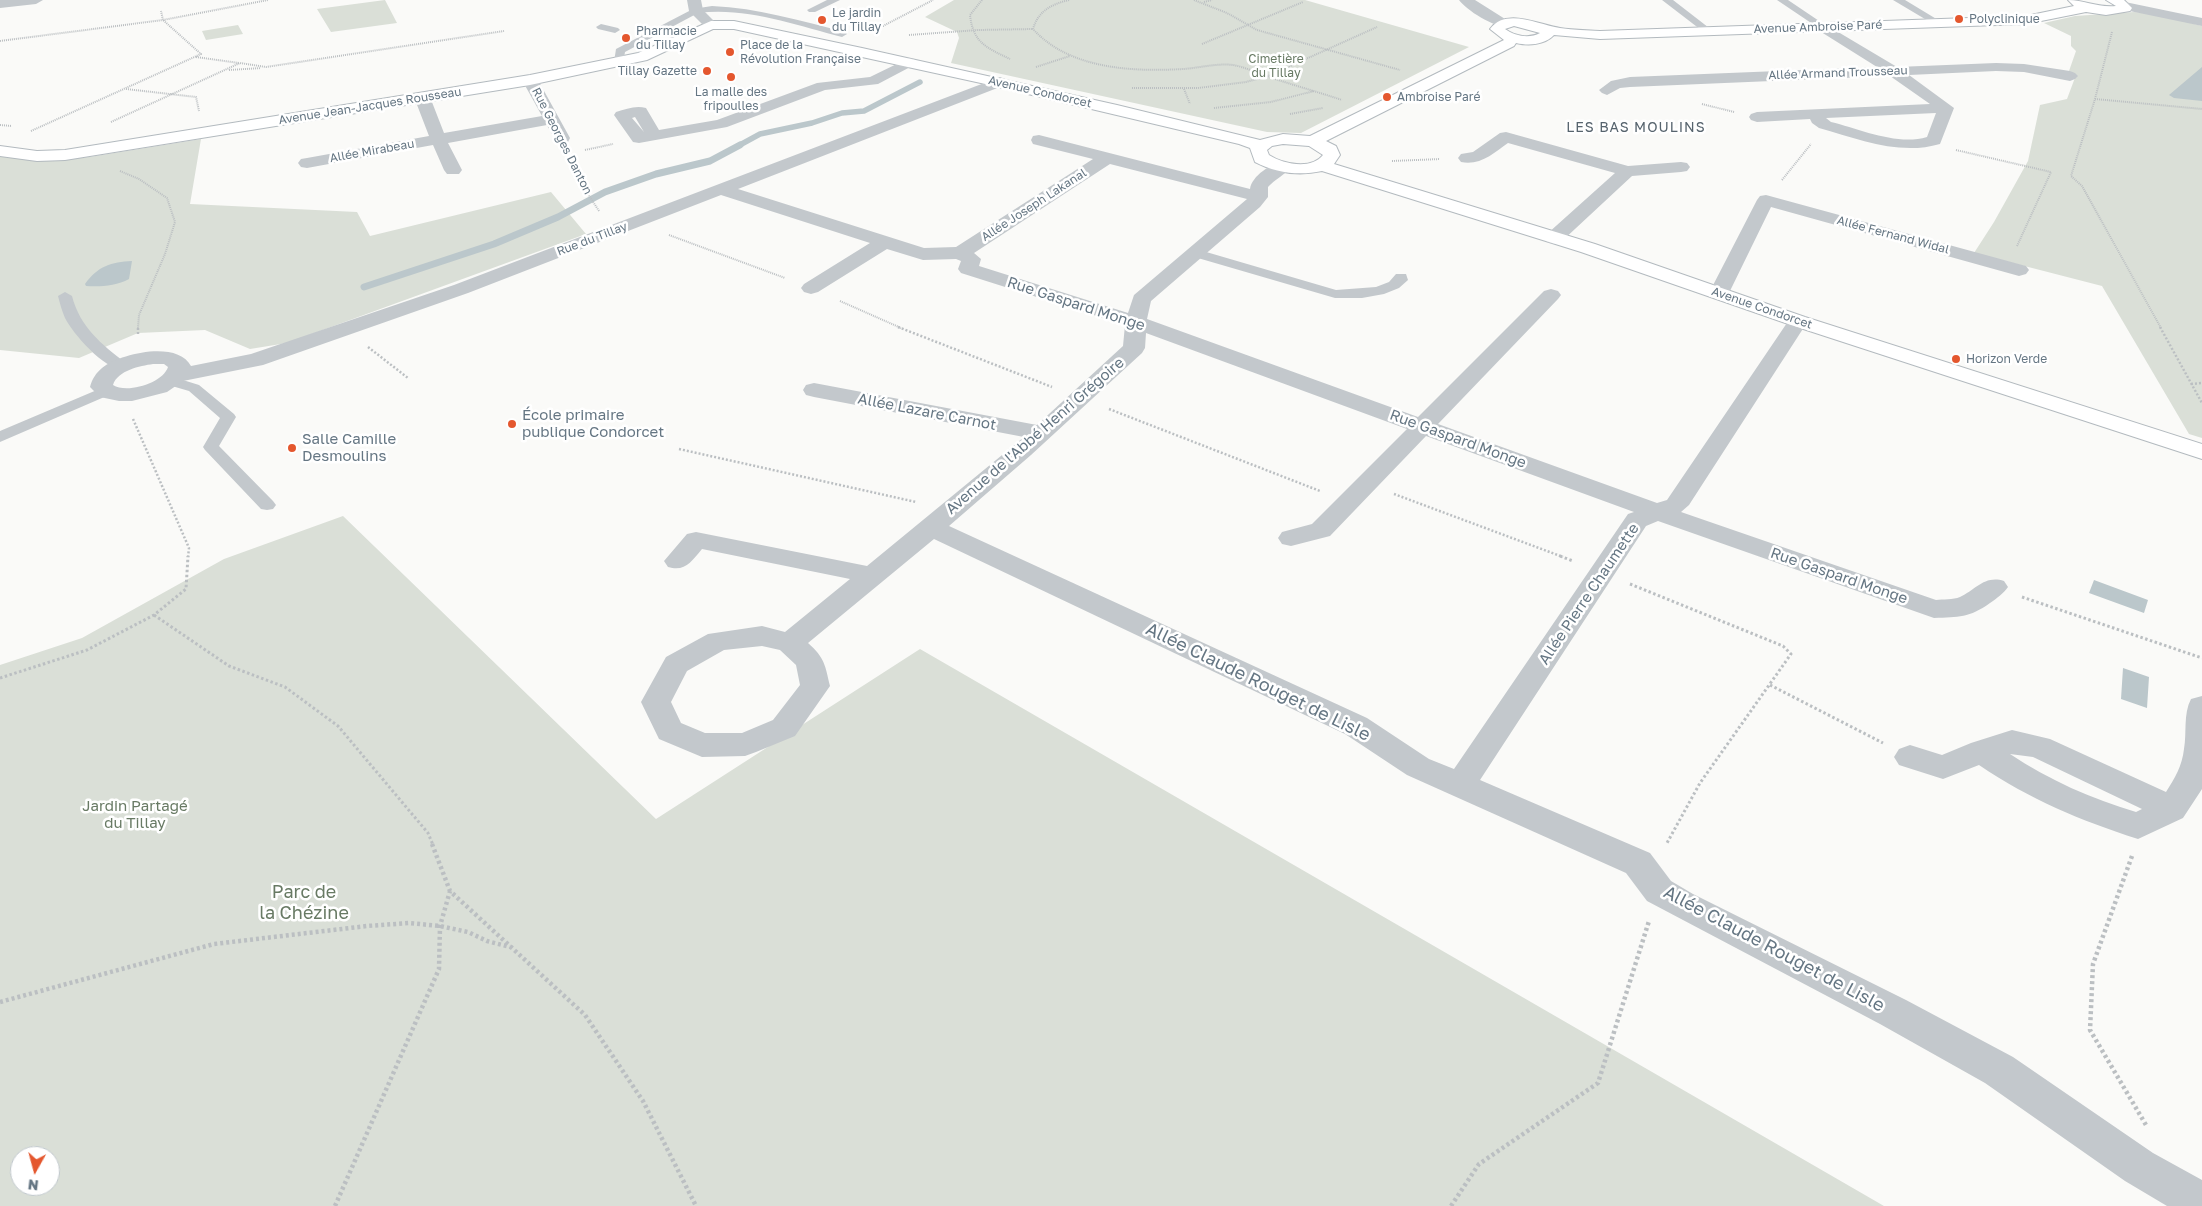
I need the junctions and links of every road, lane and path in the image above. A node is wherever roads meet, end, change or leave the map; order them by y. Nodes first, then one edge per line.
1 (36, 0) edge
2 (268, 0) edge
3 (833, 0) edge
4 (932, 0) edge
5 (982, 0) edge
6 (1069, 0) edge
7 (1194, 0) edge
8 (1212, 0) edge
9 (1466, 0) edge
10 (1667, 0) edge
11 (1782, 0) edge
12 (1898, 0) edge
13 (2075, 0) edge
14 (1303, 2) dead end
15 (1203, 3) junction
16 (2119, 3) edge
17 (0, 4) edge
18 (695, 6) edge
19 (2088, 7) junction
20 (812, 10) dead end
21 (161, 12) dead end
22 (163, 20) junction
23 (2202, 22) edge
24 (1938, 23) junction
25 (711, 25) junction
26 (1247, 26) junction
27 (601, 27) dead end
28 (1377, 27) dead end
29 (1823, 27) junction
30 (873, 28) dead end
31 (2113, 28) dead end
32 (1033, 29) junction
33 (615, 30) dead end
34 (972, 30) junction
35 (504, 31) dead end
36 (1509, 31) junction
37 (1708, 31) junction
38 (842, 34) dead end
39 (645, 35) junction
40 (909, 35) dead end
41 (0, 41) edge
42 (675, 41) junction
43 (1202, 44) dead end
44 (1327, 50) junction
45 (196, 57) junction
46 (1010, 59) dead end
47 (619, 62) junction
48 (909, 62) junction
49 (240, 64) junction
50 (266, 67) junction
51 (1035, 68) dead end
52 (1043, 70) dead end
53 (1892, 70) junction
54 (226, 71) junction
55 (1406, 72) dead end
56 (1268, 76) junction
57 (2070, 76) dead end
58 (530, 80) junction
59 (1651, 81) junction
60 (1000, 82) junction
61 (1126, 87) dead end
62 (1184, 88) junction
63 (1607, 90) dead end
64 (1315, 91) junction
65 (422, 97) junction
66 (2094, 99) junction
67 (1681, 100) joint
68 (1345, 101) dead end
69 (1946, 108) junction
70 (1212, 109) dead end
71 (2202, 109) edge
72 (1192, 110) dead end
73 (1811, 115) junction
74 (1757, 117) joint
75 (551, 119) junction
76 (110, 123) dead end
77 (1825, 125) junction
78 (6, 137) edge
79 (647, 137) joint
80 (562, 138) joint
81 (438, 139) junction
82 (1039, 140) dead end
83 (1313, 141) junction
84 (1926, 143) junction
85 (1261, 146) junction
86 (0, 151) edge
87 (97, 151) junction
88 (570, 154) junction
89 (1107, 158) junction
90 (1467, 158) joint
91 (307, 163) dead end
92 (1322, 165) junction
93 (1283, 167) junction
94 (1682, 167) dead end
95 (118, 170) dead end
96 (453, 170) dead end
97 (1626, 171) junction
98 (1355, 177) junction
99 (720, 189) junction
100 (1258, 198) junction
101 (1766, 200) junction
102 (594, 203) dead end
103 (636, 222) junction
104 (1554, 238) junction
105 (886, 241) junction
106 (960, 253) junction
107 (1196, 253) junction
108 (2014, 268) joint
109 (1401, 278) dead end
110 (811, 288) junction
111 (1719, 294) junction
112 (1551, 295) dead end
113 (65, 296) dead end
114 (1798, 321) junction
115 (1136, 322) junction
116 (346, 330) junction
117 (151, 358) junction
118 (121, 366) junction
119 (174, 378) junction
120 (408, 378) dead end
121 (2202, 383) edge
122 (2191, 384) junction
123 (814, 390) dead end
124 (114, 393) junction
125 (1081, 398) junction
126 (2202, 403) edge
127 (1423, 426) junction
128 (1040, 433) junction
129 (0, 437) edge
130 (679, 449) dead end
131 (2202, 452) edge
132 (1366, 483) junction
133 (1348, 502) junction
134 (267, 505) dead end
135 (1657, 512) junction
136 (942, 518) junction
137 (1291, 538) dead end
138 (677, 561) dead end
139 (1603, 573) junction
140 (871, 575) junction
141 (1994, 586) joint
142 (154, 614) junction
143 (790, 643) junction
144 (2202, 658) edge
145 (0, 678) edge
146 (1770, 685) junction
147 (2202, 707) edge
148 (2201, 749) edge
149 (1982, 751) junction
150 (1910, 757) joint
151 (1460, 785) junction
152 (2172, 809) junction
153 (2138, 826) junction
154 (450, 891) junction
155 (1659, 891) junction
156 (440, 926) junction
157 (511, 947) junction
158 (0, 1002) edge
159 (2148, 1128) dead end
160 (2202, 1202) edge
161 (335, 1206) edge
162 (696, 1206) edge
163 (1451, 1206) edge

1 - 17 street
2 - 22 path
3 - 20 lane
4 - 30 path
5 - 34 path
6 - 32 path
7 - 15 path
8 - 15 path
9 - 36 street
10 - 37 lane
11 - 29 lane
12 - 24 lane
13 - 19 street
14 - 26 path
15 - 26 path
16 - 19 street
16 - 23 street
18 - 25 street
18 - 38 lane
18 - 39 lane
19 - 24 street, Avenue Ambroise Paré
21 - 22 path
22 - 41 path
22 - 45 path
24 - 29 street, Avenue Ambroise Paré
25 - 42 street
25 - 48 street, Avenue Condorcet
26 - 43 path
26 - 44 path
27 - 33 lane
28 - 44 path
29 - 37 street, Avenue Ambroise Paré
29 - 53 street
31 - 66 path
32 - 34 path
32 - 56 path
34 - 40 path
34 - 46 path
35 - 50 path
36 - 37 street, Avenue Ambroise Paré
36 - 83 street
39 - 42 lane
39 - 47 lane
42 - 47 street, Avenue Jean-Jacques Rousseau
44 - 55 path
44 - 56 path
45 - 49 path
45 - 78 path
47 - 58 street, Avenue Jean-Jacques Rousseau
48 - 60 street, Avenue Condorcet
48 - 79 street
49 - 50 path
49 - 54 path
50 - 54 path
51 - 52 path
53 - 57 street, Allée Armand Trousseau
53 - 59 street, Allée Armand Trousseau
53 - 69 street
54 - 76 path
56 - 62 path
56 - 64 path
58 - 65 street, Avenue Jean-Jacques Rousseau
58 - 75 street, Rue Georges Danton
59 - 63 street, Allée Armand Trousseau
59 - 67 street
60 - 85 street, Avenue Condorcet
60 - 99 street, Rue du Tillay
61 - 62 path
62 - 72 path
64 - 68 path
64 - 70 path
65 - 81 street, Allée Mirabeau
65 - 87 street, Avenue Jean-Jacques Rousseau
66 - 71 path
66 - 122 path
67 - 74 path
69 - 73 street
69 - 84 street
73 - 74 street
73 - 77 street
75 - 80 street, Rue Georges Danton
75 - 81 street, Allée Mirabeau
77 - 84 street
77 - 101 path
78 - 87 street, Avenue Jean-Jacques Rousseau
79 - 88 path
80 - 88 path, Rue Georges Danton
81 - 91 street, Allée Mirabeau
81 - 96 street, Allée Mirabeau
82 - 89 street, Allée Joseph Lakanal
83 - 85 street
83 - 92 street
84 - 108 path
85 - 93 street
86 - 87 street, Avenue Jean-Jacques Rousseau
88 - 102 path, Rue Georges Danton
89 - 100 street, Allée Joseph Lakanal
89 - 106 street, Allée Joseph Lakanal
90 - 97 street
90 - 98 path
92 - 93 street
92 - 98 street, Avenue Condorcet
93 - 100 street, Avenue de l'Abbé Henri Grégoire
94 - 97 street
95 - 117 path
97 - 104 street
98 - 104 street, Avenue Condorcet
99 - 103 street, Rue du Tillay
99 - 105 street
100 - 107 street, Avenue de l'Abbé Henri Grégoire
101 - 108 street, Allée Fernand Widal
101 - 111 street
103 - 110 path
103 - 116 street, Rue du Tillay
104 - 111 street, Avenue Condorcet
105 - 106 street
105 - 110 street
106 - 115 street, Rue Gaspard Monge
107 - 109 lane
107 - 115 street, Avenue de l'Abbé Henri Grégoire
110 - 125 path
111 - 114 street, Avenue Condorcet
112 - 127 street
113 - 118 lane
114 - 131 street, Avenue Condorcet
114 - 135 street, Allée Pierre Chaumette
115 - 125 street, Avenue de l'Abbé Henri Grégoire
115 - 127 street, Rue Gaspard Monge
116 - 119 street, Rue du Tillay
116 - 120 path
117 - 118 street
117 - 119 street
118 - 124 street
119 - 124 street, Rue du Tillay
119 - 134 lane
121 - 122 path
122 - 126 path
123 - 128 street, Allée Lazare Carnot
124 - 129 lane
124 - 142 path
125 - 128 street, Avenue de l'Abbé Henri Grégoire
125 - 133 path
127 - 132 street
127 - 135 street, Rue Gaspard Monge
128 - 136 street, Avenue de l'Abbé Henri Grégoire
130 - 136 path
132 - 133 street
132 - 139 path
133 - 137 street
135 - 139 street, Allée Pierre Chaumette
135 - 141 street, Rue Gaspard Monge
136 - 140 street, Avenue de l'Abbé Henri Grégoire
136 - 151 street, Allée Claude Rouget de Lisle
138 - 140 street
139 - 146 path
139 - 151 street, Allée Pierre Chaumette
140 - 143 street, Avenue de l'Abbé Henri Grégoire
141 - 144 path
142 - 145 path
142 - 154 path
143 - 143 street
146 - 150 path
146 - 155 path
147 - 148 street
148 - 152 street
149 - 150 street
149 - 152 street
149 - 153 street
151 - 155 street, Allée Claude Rouget de Lisle
152 - 153 street
153 - 159 path
154 - 156 path
154 - 157 path
155 - 160 street, Allée Claude Rouget de Lisle
155 - 163 path
156 - 157 path
156 - 158 path
156 - 161 path
157 - 162 path

